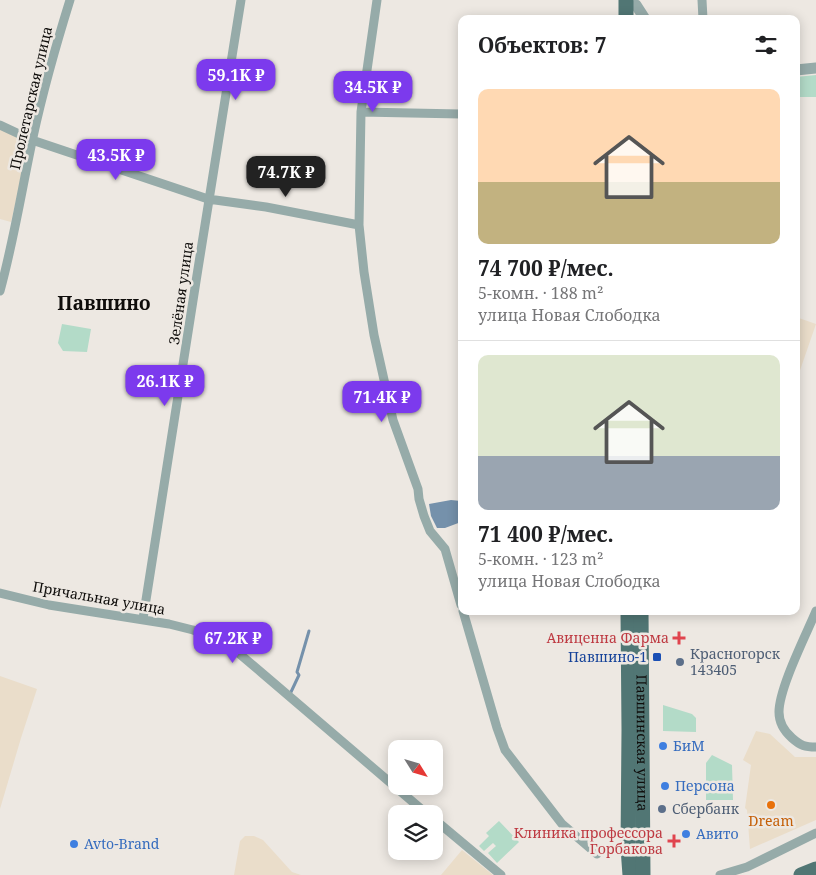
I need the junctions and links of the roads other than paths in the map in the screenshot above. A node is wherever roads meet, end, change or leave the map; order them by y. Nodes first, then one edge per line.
1 (70, 0) edge
2 (241, 0) edge
3 (377, 0) edge
4 (702, 0) edge
5 (703, 15) edge
6 (816, 68) edge
7 (800, 70) edge
8 (361, 112) junction
9 (458, 114) edge
10 (0, 125) edge
11 (32, 140) junction
12 (208, 199) junction
13 (359, 225) junction
14 (0, 291) edge
15 (0, 594) edge
16 (458, 594) edge
17 (816, 611) edge
18 (464, 615) edge
19 (628, 615) edge
20 (641, 615) edge
21 (143, 619) junction
22 (816, 747) edge
23 (416, 805) edge
24 (443, 827) edge
25 (816, 833) edge
26 (628, 848) junction
27 (597, 854) dead end
28 (816, 869) edge
29 (501, 875) edge
30 (624, 875) edge
31 (630, 875) edge
32 (643, 875) edge
33 (720, 875) edge
34 (801, 875) edge

1 - 11 street, Пролетарская улица
2 - 12 street, Зелёная улица
3 - 8 street
4 - 5 street
6 - 7 street
8 - 9 street
8 - 13 street
10 - 11 street
11 - 12 street
11 - 14 street, Пролетарская улица
12 - 13 street
12 - 21 street, Зелёная улица
13 - 16 street
15 - 21 street, Причальная улица
17 - 22 street
18 - 27 street
19 - 26 main road, Павшинская улица
20 - 32 main road, Павшинская улица
21 - 23 street, Причальная улица
24 - 29 street
25 - 33 street
26 - 30 main road
26 - 31 main road
28 - 34 main road

